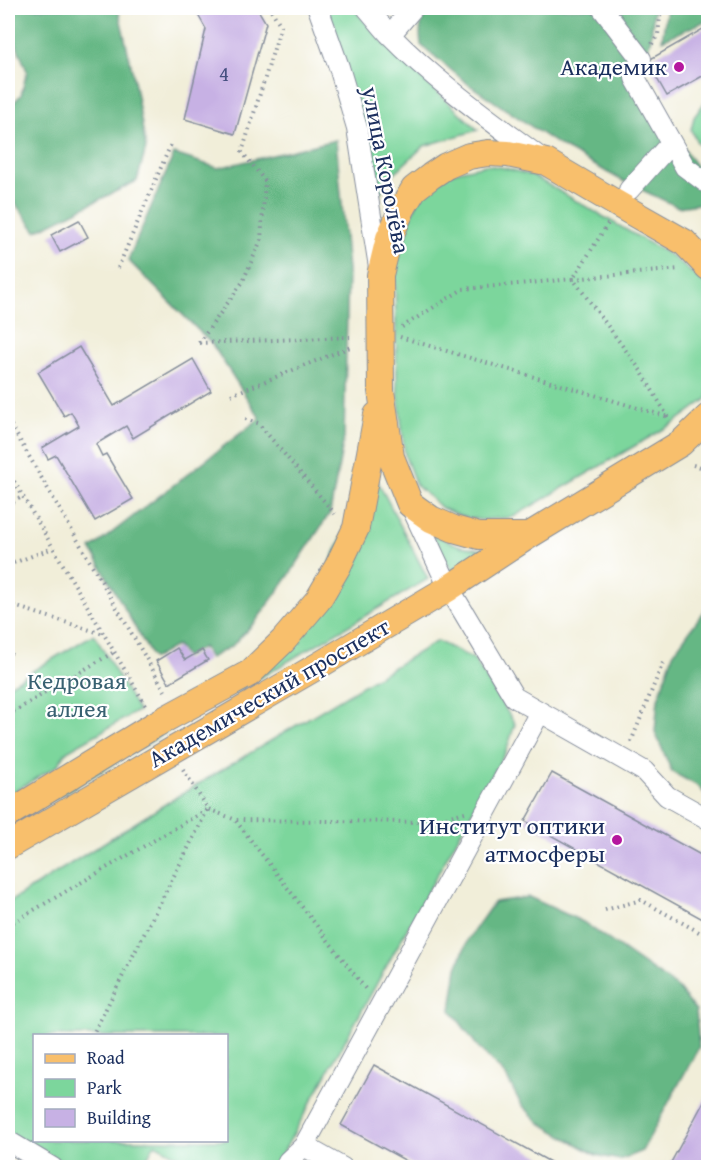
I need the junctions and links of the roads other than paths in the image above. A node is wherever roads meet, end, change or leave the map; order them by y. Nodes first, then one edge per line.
1 (318, 8) edge
2 (367, 8) edge
3 (413, 8) edge
4 (602, 8) edge
5 (390, 35) junction
6 (671, 143) junction
7 (546, 162) junction
8 (708, 184) edge
9 (629, 190) dead end
10 (684, 242) junction
11 (708, 252) edge
12 (697, 267) edge
13 (380, 275) junction
14 (381, 391) junction
15 (708, 417) edge
16 (708, 431) edge
17 (687, 454) junction
18 (410, 504) junction
19 (528, 536) junction
20 (449, 588) junction
21 (540, 712) junction
22 (8, 814) edge
23 (708, 819) edge
24 (8, 846) edge
25 (8, 1141) edge
26 (304, 1146) junction
27 (53, 1167) edge
28 (285, 1167) edge
29 (343, 1167) edge

1 - 13 street, улица Королёва
2 - 5 street
3 - 5 street
4 - 6 street
5 - 7 street
6 - 8 street
6 - 9 street
7 - 10 main road
7 - 13 main road
10 - 11 main road
10 - 12 main road
13 - 14 main road
14 - 18 main road
14 - 22 main road, Академический проспект
15 - 17 main road
16 - 17 main road
17 - 19 main road, Академический проспект
18 - 19 main road
18 - 20 street
19 - 20 main road, Академический проспект
20 - 21 street
20 - 24 main road, Академический проспект
21 - 23 street
21 - 26 street
25 - 27 street
26 - 28 street
26 - 29 street

